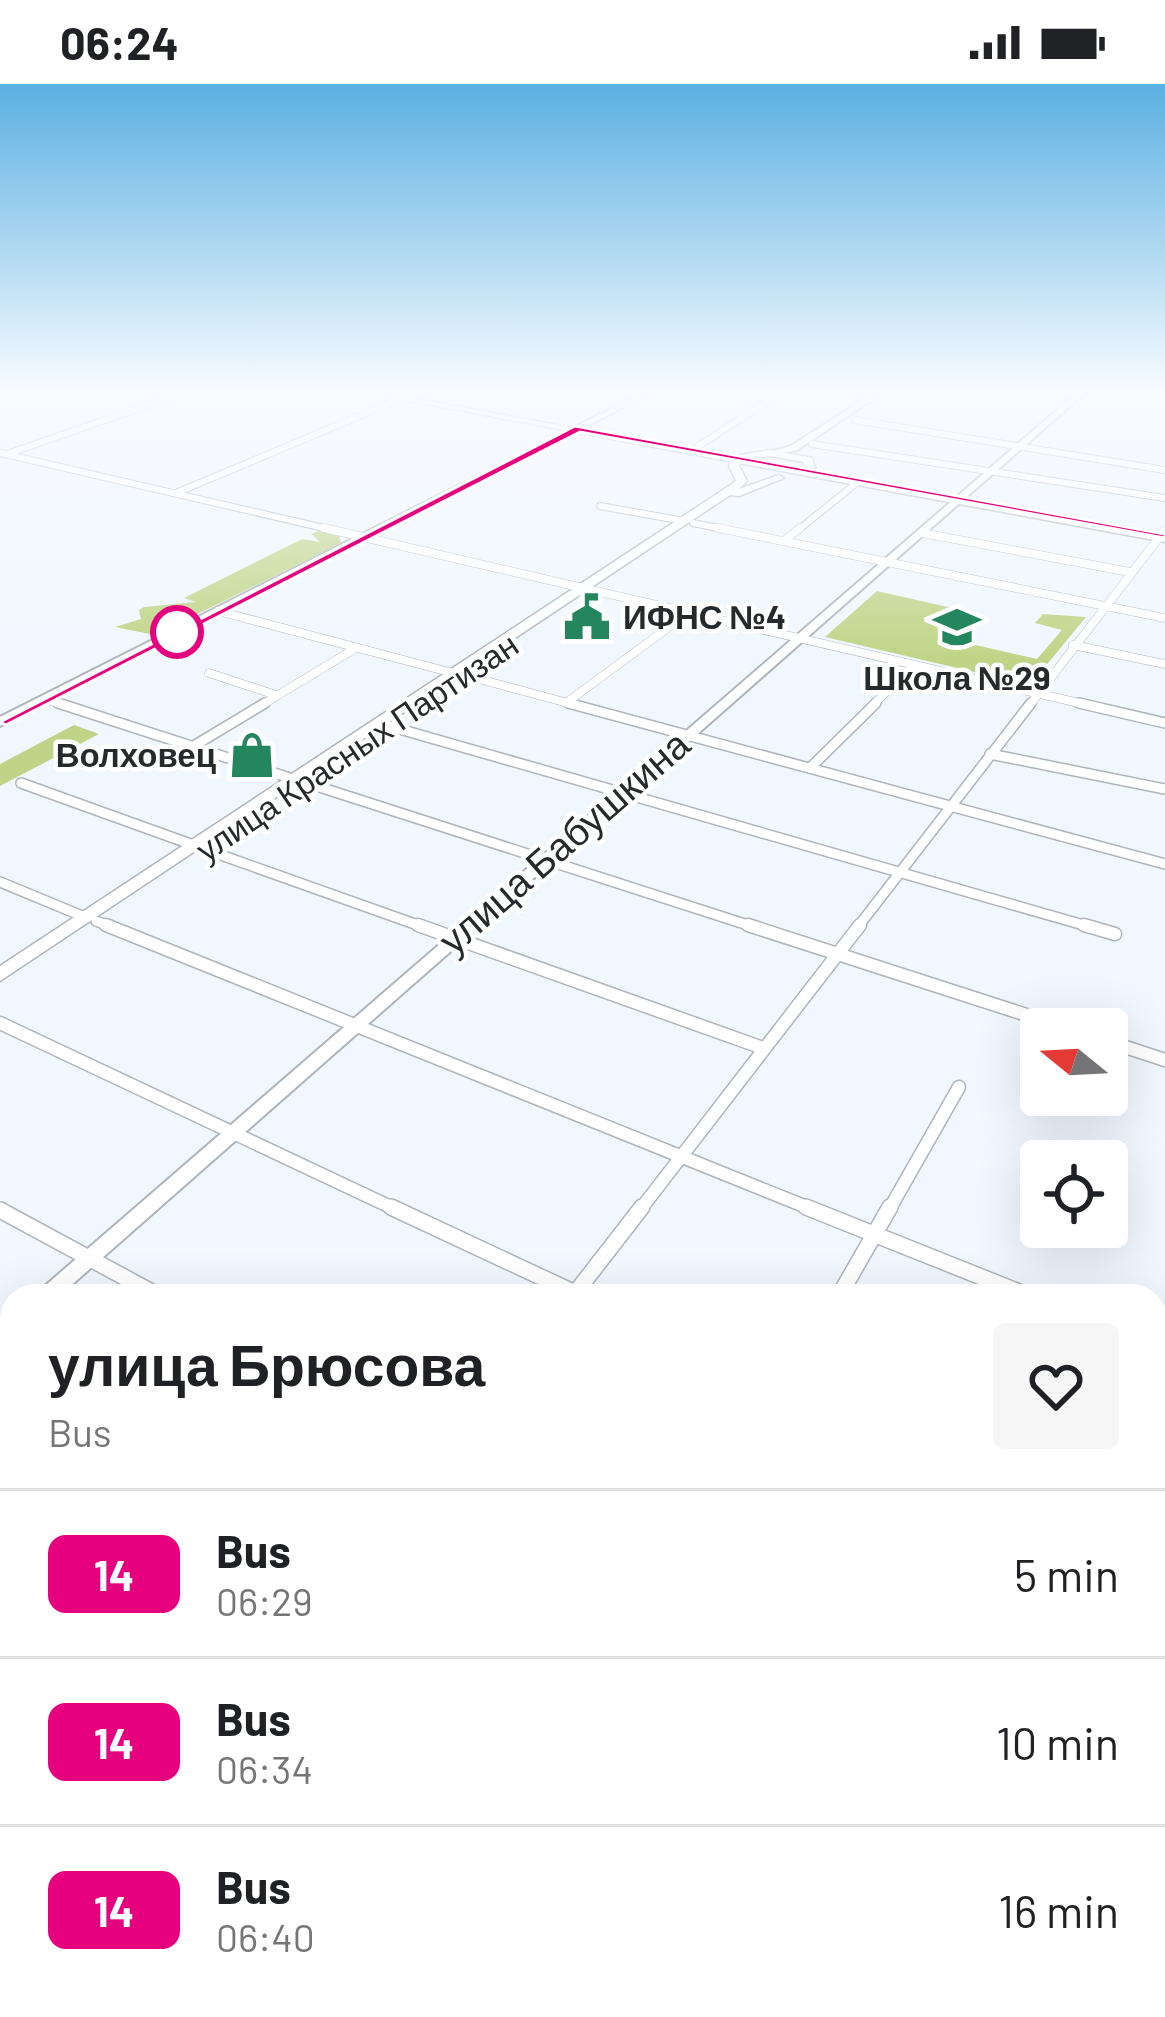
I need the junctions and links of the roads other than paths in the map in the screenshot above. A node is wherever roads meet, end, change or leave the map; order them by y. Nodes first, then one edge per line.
1 (120, 481) edge
2 (206, 481) edge
3 (475, 481) edge
4 (742, 481) edge
5 (768, 481) edge
6 (859, 481) edge
7 (860, 481) edge
8 (874, 481) edge
9 (982, 481) edge
10 (1067, 481) edge
11 (175, 494) junction
12 (1165, 498) edge
13 (962, 499) junction
14 (600, 506) dead end
15 (688, 522) junction
16 (922, 533) junction
17 (1163, 535) edge
18 (363, 538) junction
19 (784, 541) junction
20 (888, 562) junction
21 (1130, 572) junction
22 (586, 589) junction
23 (1104, 606) junction
24 (218, 611) junction
25 (688, 613) junction
26 (1165, 618) edge
27 (797, 638) junction
28 (1073, 645) junction
29 (356, 647) junction
30 (914, 664) junction
31 (1165, 664) edge
32 (209, 673) dead end
33 (459, 674) junction
34 (1036, 693) junction
35 (276, 695) junction
36 (45, 699) junction
37 (566, 703) junction
38 (0, 722) edge
39 (1165, 723) edge
40 (389, 726) junction
41 (685, 736) junction
42 (192, 747) junction
43 (990, 754) junction
44 (809, 768) junction
45 (300, 781) junction
46 (21, 783) dead end
47 (1165, 789) edge
48 (618, 795) junction
49 (950, 806) junction
50 (200, 848) junction
51 (544, 860) junction
52 (1165, 864) edge
53 (900, 870) junction
54 (0, 883) edge
55 (92, 920) junction
56 (1115, 934) dead end
57 (454, 938) junction
58 (836, 954) junction
59 (0, 975) edge
60 (0, 986) edge
61 (1020, 1013) edge
62 (0, 1023) edge
63 (356, 1024) junction
64 (763, 1048) junction
65 (1128, 1048) edge
66 (1165, 1060) edge
67 (959, 1087) dead end
68 (233, 1132) junction
69 (681, 1155) junction
70 (0, 1210) edge
71 (878, 1235) junction
72 (87, 1258) junction
73 (59, 1284) edge
74 (136, 1284) edge
75 (553, 1284) edge
76 (582, 1284) edge
77 (847, 1284) edge
78 (999, 1284) edge

1 - 11 street
2 - 11 street
3 - 18 street
4 - 15 highway, улица Красных Партизан
5 - 15 highway, улица Красных Партизан
6 - 19 street
7 - 13 highway
8 - 13 highway
9 - 13 street, улица Бабушкина
10 - 12 street
11 - 18 street
13 - 16 street, улица Бабушкина
13 - 17 highway
14 - 15 street
15 - 19 street
15 - 22 highway, улица Красных Партизан
16 - 20 street, улица Бабушкина
16 - 21 street
17 - 21 street
18 - 22 street
18 - 24 street
19 - 20 street
20 - 23 street
20 - 27 street, улица Бабушкина
21 - 23 street
22 - 25 street
22 - 33 highway, улица Красных Партизан
23 - 26 street
23 - 28 street
24 - 29 street
24 - 36 street
25 - 27 street
25 - 37 street
27 - 30 street
27 - 41 street, улица Бабушкина
28 - 31 street
28 - 34 street
29 - 33 street
29 - 35 street
30 - 34 street
30 - 44 street
32 - 35 street
33 - 37 street
33 - 40 highway, улица Красных Партизан
33 - 45 highway, улица Красных Партизан
34 - 39 street
34 - 43 street
35 - 42 street
36 - 38 street
36 - 42 street
37 - 41 street
40 - 45 highway, улица Красных Партизан
40 - 48 street
41 - 44 street
41 - 48 street, улица Бабушкина
42 - 45 street
43 - 47 street
43 - 49 street
44 - 49 street
45 - 50 highway, улица Красных Партизан
45 - 51 street
46 - 50 street
48 - 51 street, улица Бабушкина
48 - 53 street
49 - 52 street
49 - 53 street
50 - 55 highway, улица Красных Партизан
50 - 57 street
51 - 57 street, улица Бабушкина
51 - 58 street
53 - 56 street
53 - 58 street
54 - 55 street
55 - 59 highway, улица Красных Партизан
55 - 60 highway, улица Красных Партизан
55 - 63 street
57 - 63 street, улица Бабушкина
57 - 64 street
58 - 61 street
58 - 64 street
62 - 68 street
63 - 68 street, улица Бабушкина
63 - 69 street
64 - 69 street
65 - 66 street
67 - 71 street
68 - 72 street, улица Бабушкина
68 - 75 street
69 - 71 street
69 - 76 street
70 - 72 street
71 - 77 street
71 - 78 street
72 - 73 street, улица Бабушкина
72 - 74 street

